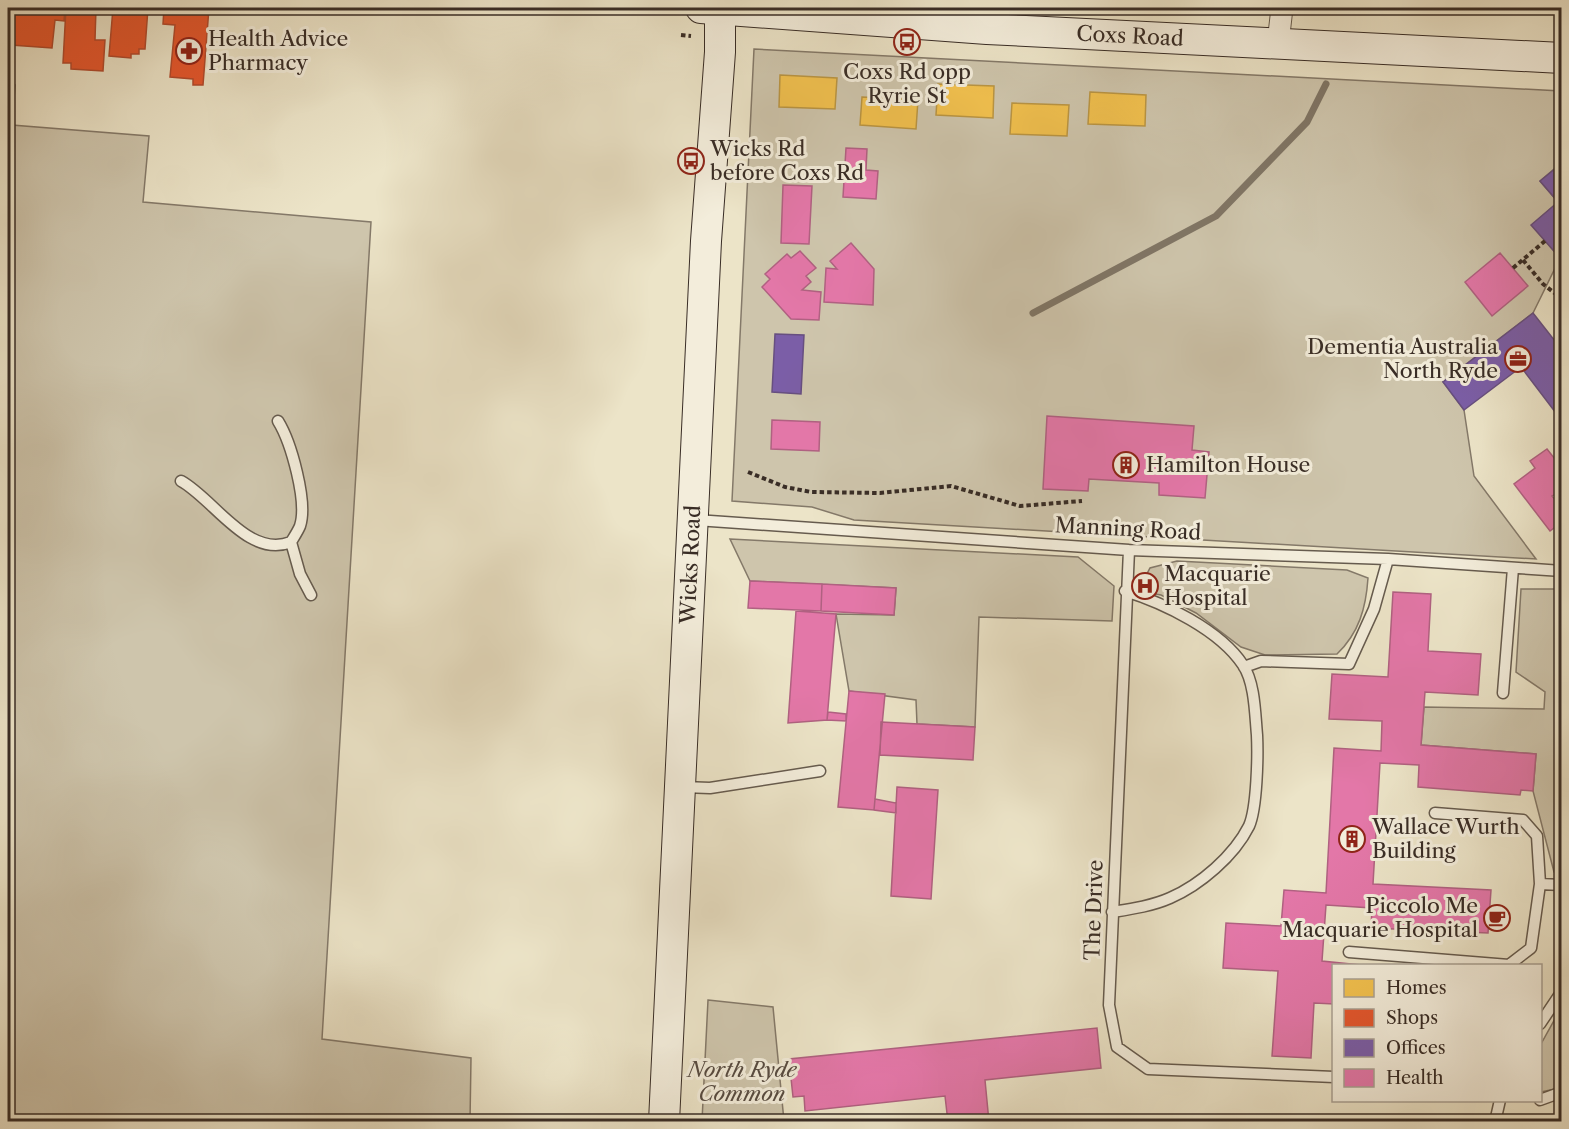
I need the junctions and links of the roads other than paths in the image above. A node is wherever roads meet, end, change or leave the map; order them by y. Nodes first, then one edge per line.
1 (713, 8) edge
2 (1282, 8) edge
3 (988, 18) edge
4 (1278, 43) junction
5 (1562, 58) edge
6 (278, 421) dead end
7 (181, 481) dead end
8 (692, 520) junction
9 (291, 542) junction
10 (1129, 550) junction
11 (1388, 559) junction
12 (1513, 568) junction
13 (1562, 571) edge
14 (1125, 591) junction
15 (311, 594) dead end
16 (1244, 667) junction
17 (1503, 693) dead end
18 (820, 771) dead end
19 (680, 787) junction
20 (1435, 813) dead end
21 (1540, 884) junction
22 (1562, 885) edge
23 (1112, 912) junction
24 (1349, 952) dead end
25 (1497, 964) edge
26 (1510, 964) edge
27 (1562, 991) edge
28 (1542, 1021) edge
29 (1332, 1077) edge
30 (1562, 1092) edge
31 (1542, 1099) edge
32 (1500, 1102) edge
33 (664, 1122) edge
34 (1495, 1122) edge

1 - 3 main road, Coxs Road
1 - 8 main road, Wicks Road
2 - 4 street
3 - 4 main road, Coxs Road
4 - 5 main road, Coxs Road
6 - 9 lane
7 - 9 lane
8 - 10 lane, Manning Road
8 - 19 main road, Wicks Road
9 - 15 lane
10 - 11 lane, Manning Road
10 - 14 lane, The Drive
11 - 12 lane, Manning Road
11 - 16 lane
12 - 13 lane, Manning Road
12 - 17 lane
14 - 16 lane
14 - 23 lane, The Drive
16 - 23 lane
18 - 19 lane
19 - 33 main road, Wicks Road
20 - 21 lane
21 - 22 lane
21 - 26 lane
23 - 29 lane, The Drive
24 - 25 lane
27 - 28 lane
30 - 31 lane
32 - 34 lane

